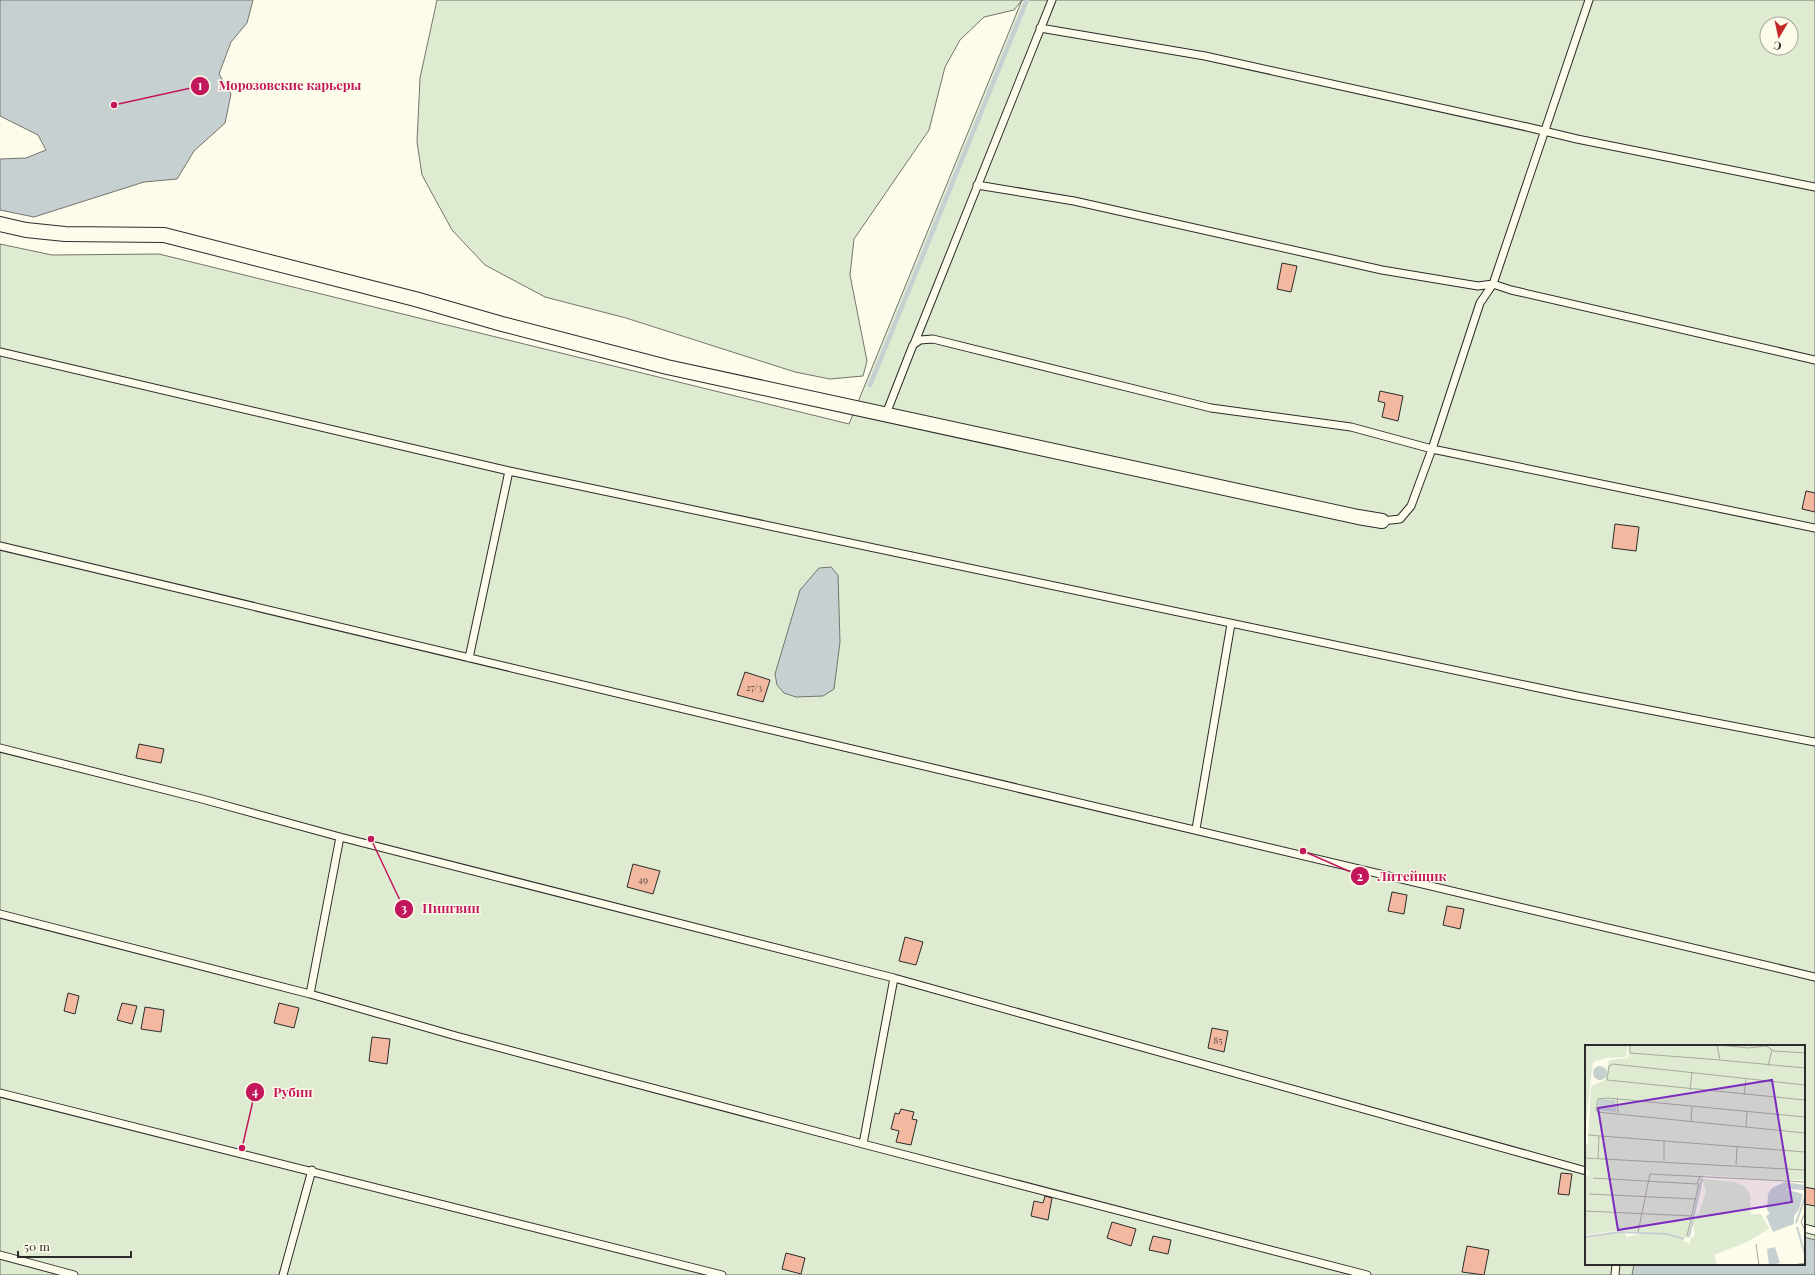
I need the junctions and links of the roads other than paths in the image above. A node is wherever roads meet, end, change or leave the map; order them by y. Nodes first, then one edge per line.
1 (1052, 0) edge
2 (1589, 0) edge
3 (1040, 28) junction
4 (1544, 131) junction
5 (977, 185) junction
6 (1815, 187) edge
7 (0, 224) edge
8 (1493, 284) junction
9 (914, 345) junction
10 (0, 352) edge
11 (1815, 360) edge
12 (886, 414) junction
13 (1432, 449) junction
14 (509, 471) junction
15 (1382, 521) joint
16 (1815, 528) edge
17 (0, 546) edge
18 (1231, 624) junction
19 (469, 658) junction
20 (1815, 742) edge
21 (0, 748) edge
22 (1196, 829) junction
23 (340, 837) junction
24 (0, 914) edge
25 (1815, 977) edge
26 (894, 978) junction
27 (310, 994) junction
28 (0, 1093) edge
29 (863, 1144) junction
30 (312, 1170) junction
31 (1585, 1171) edge
32 (1805, 1228) edge
33 (1815, 1231) edge
34 (0, 1255) edge
35 (1616, 1265) edge
36 (74, 1275) edge
37 (283, 1275) edge
38 (722, 1275) edge
39 (1366, 1275) edge
40 (1615, 1275) edge

1 - 3 lane
2 - 4 lane
3 - 4 lane
3 - 5 lane
4 - 6 lane
4 - 8 lane
5 - 8 lane
5 - 9 lane
7 - 12 street
8 - 11 lane
8 - 13 lane
9 - 12 lane
9 - 13 lane
10 - 14 lane
12 - 15 street
13 - 15 lane
13 - 16 lane
14 - 18 lane
14 - 19 lane
17 - 19 lane
18 - 20 lane
18 - 22 lane
19 - 22 lane
21 - 23 lane
22 - 25 lane
23 - 26 lane
23 - 27 lane
24 - 27 lane
26 - 29 lane
26 - 31 lane
27 - 29 lane
28 - 30 lane
29 - 39 lane
30 - 37 lane
30 - 38 lane
32 - 33 lane
34 - 36 lane
35 - 40 lane

